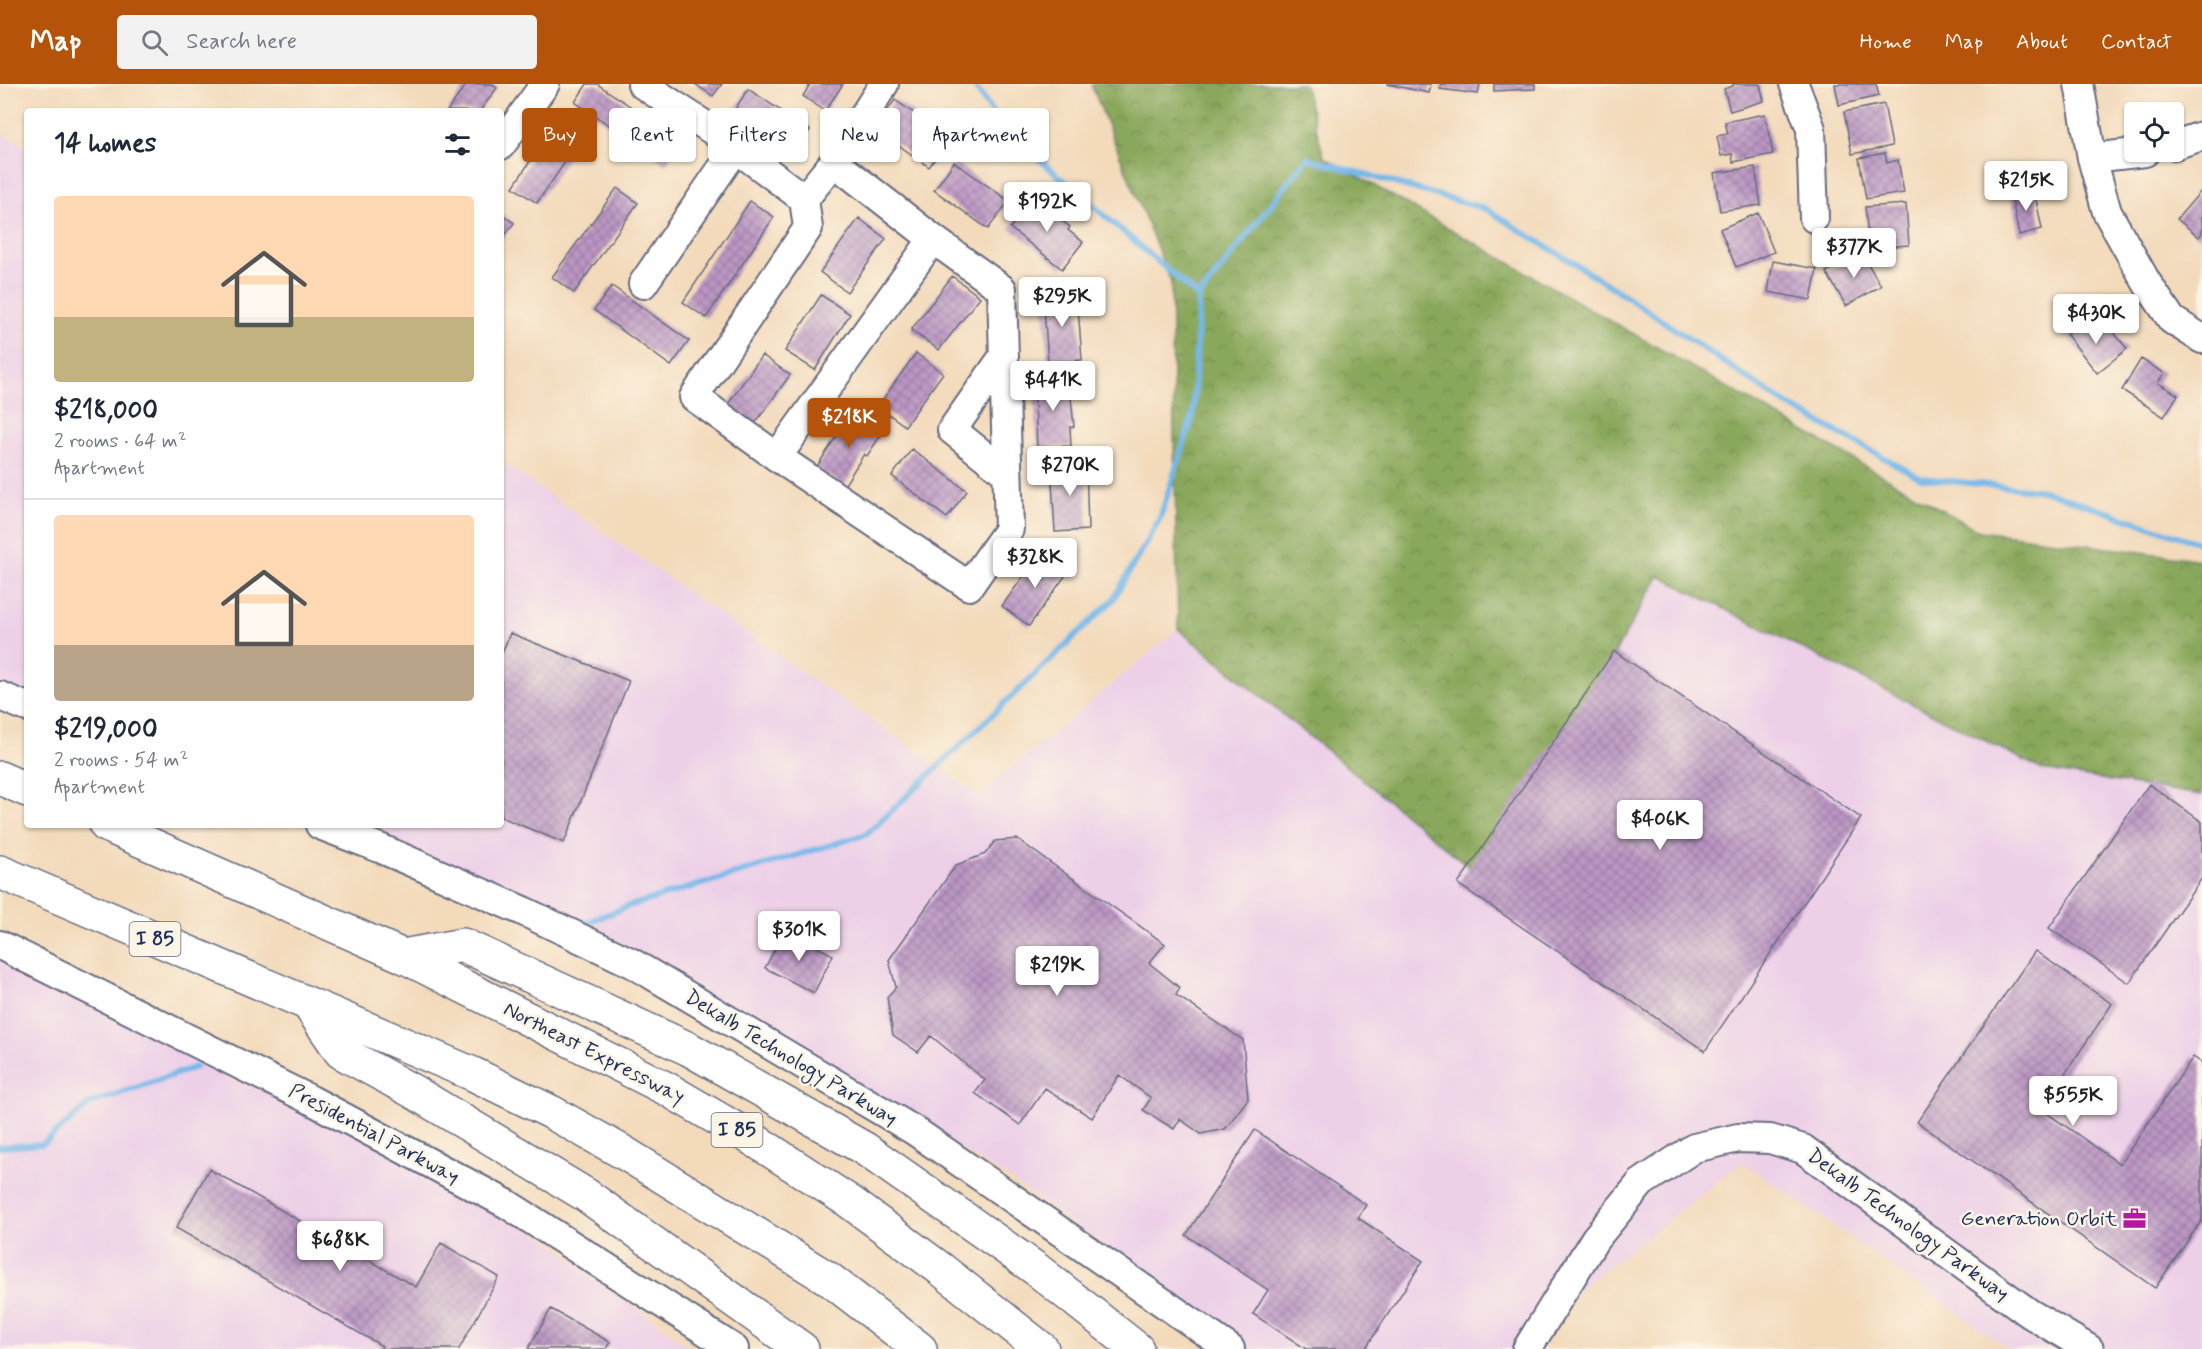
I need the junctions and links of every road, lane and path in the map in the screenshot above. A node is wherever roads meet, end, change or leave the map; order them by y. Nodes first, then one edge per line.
1 (545, 84) edge
2 (884, 84) edge
3 (1794, 84) edge
4 (2079, 84) edge
5 (646, 85) edge
6 (869, 108) edge
7 (708, 128) edge
8 (2202, 136) edge
9 (504, 141) edge
10 (2184, 142) edge
11 (2124, 154) edge
12 (2092, 158) junction
13 (726, 162) edge
14 (755, 162) edge
15 (834, 162) joint
16 (804, 199) junction
17 (1814, 218) dead end
18 (933, 239) junction
19 (643, 284) dead end
20 (2202, 339) edge
21 (1004, 356) junction
22 (777, 457) junction
23 (1007, 474) junction
24 (0, 696) edge
25 (24, 706) edge
26 (0, 778) edge
27 (24, 789) edge
28 (113, 828) edge
29 (328, 828) edge
30 (0, 872) edge
31 (0, 945) edge
32 (403, 956) junction
33 (309, 1005) junction
34 (734, 1349) edge
35 (802, 1349) edge
36 (920, 1349) edge
37 (1042, 1349) edge
38 (1137, 1349) edge
39 (1230, 1349) edge
40 (1527, 1349) edge
41 (2089, 1349) edge

1 - 9 street
2 - 6 street
3 - 17 street
4 - 12 street
5 - 7 street
8 - 10 street
11 - 12 street
12 - 20 street
13 - 19 street
14 - 16 street
15 - 16 street
15 - 18 street
16 - 22 street
18 - 21 street
18 - 22 street
21 - 23 street
21 - 23 street
22 - 23 street
24 - 25 street
26 - 27 highway
28 - 32 highway, Northeast Expressway / I 85
29 - 39 street, Dekalb Technology Parkway
30 - 33 highway, I 85
31 - 34 street, Presidential Parkway
32 - 37 highway, Northeast Expressway / I 85
32 - 38 highway
33 - 35 highway
33 - 36 highway, I 85
40 - 41 street, Dekalb Technology Parkway

